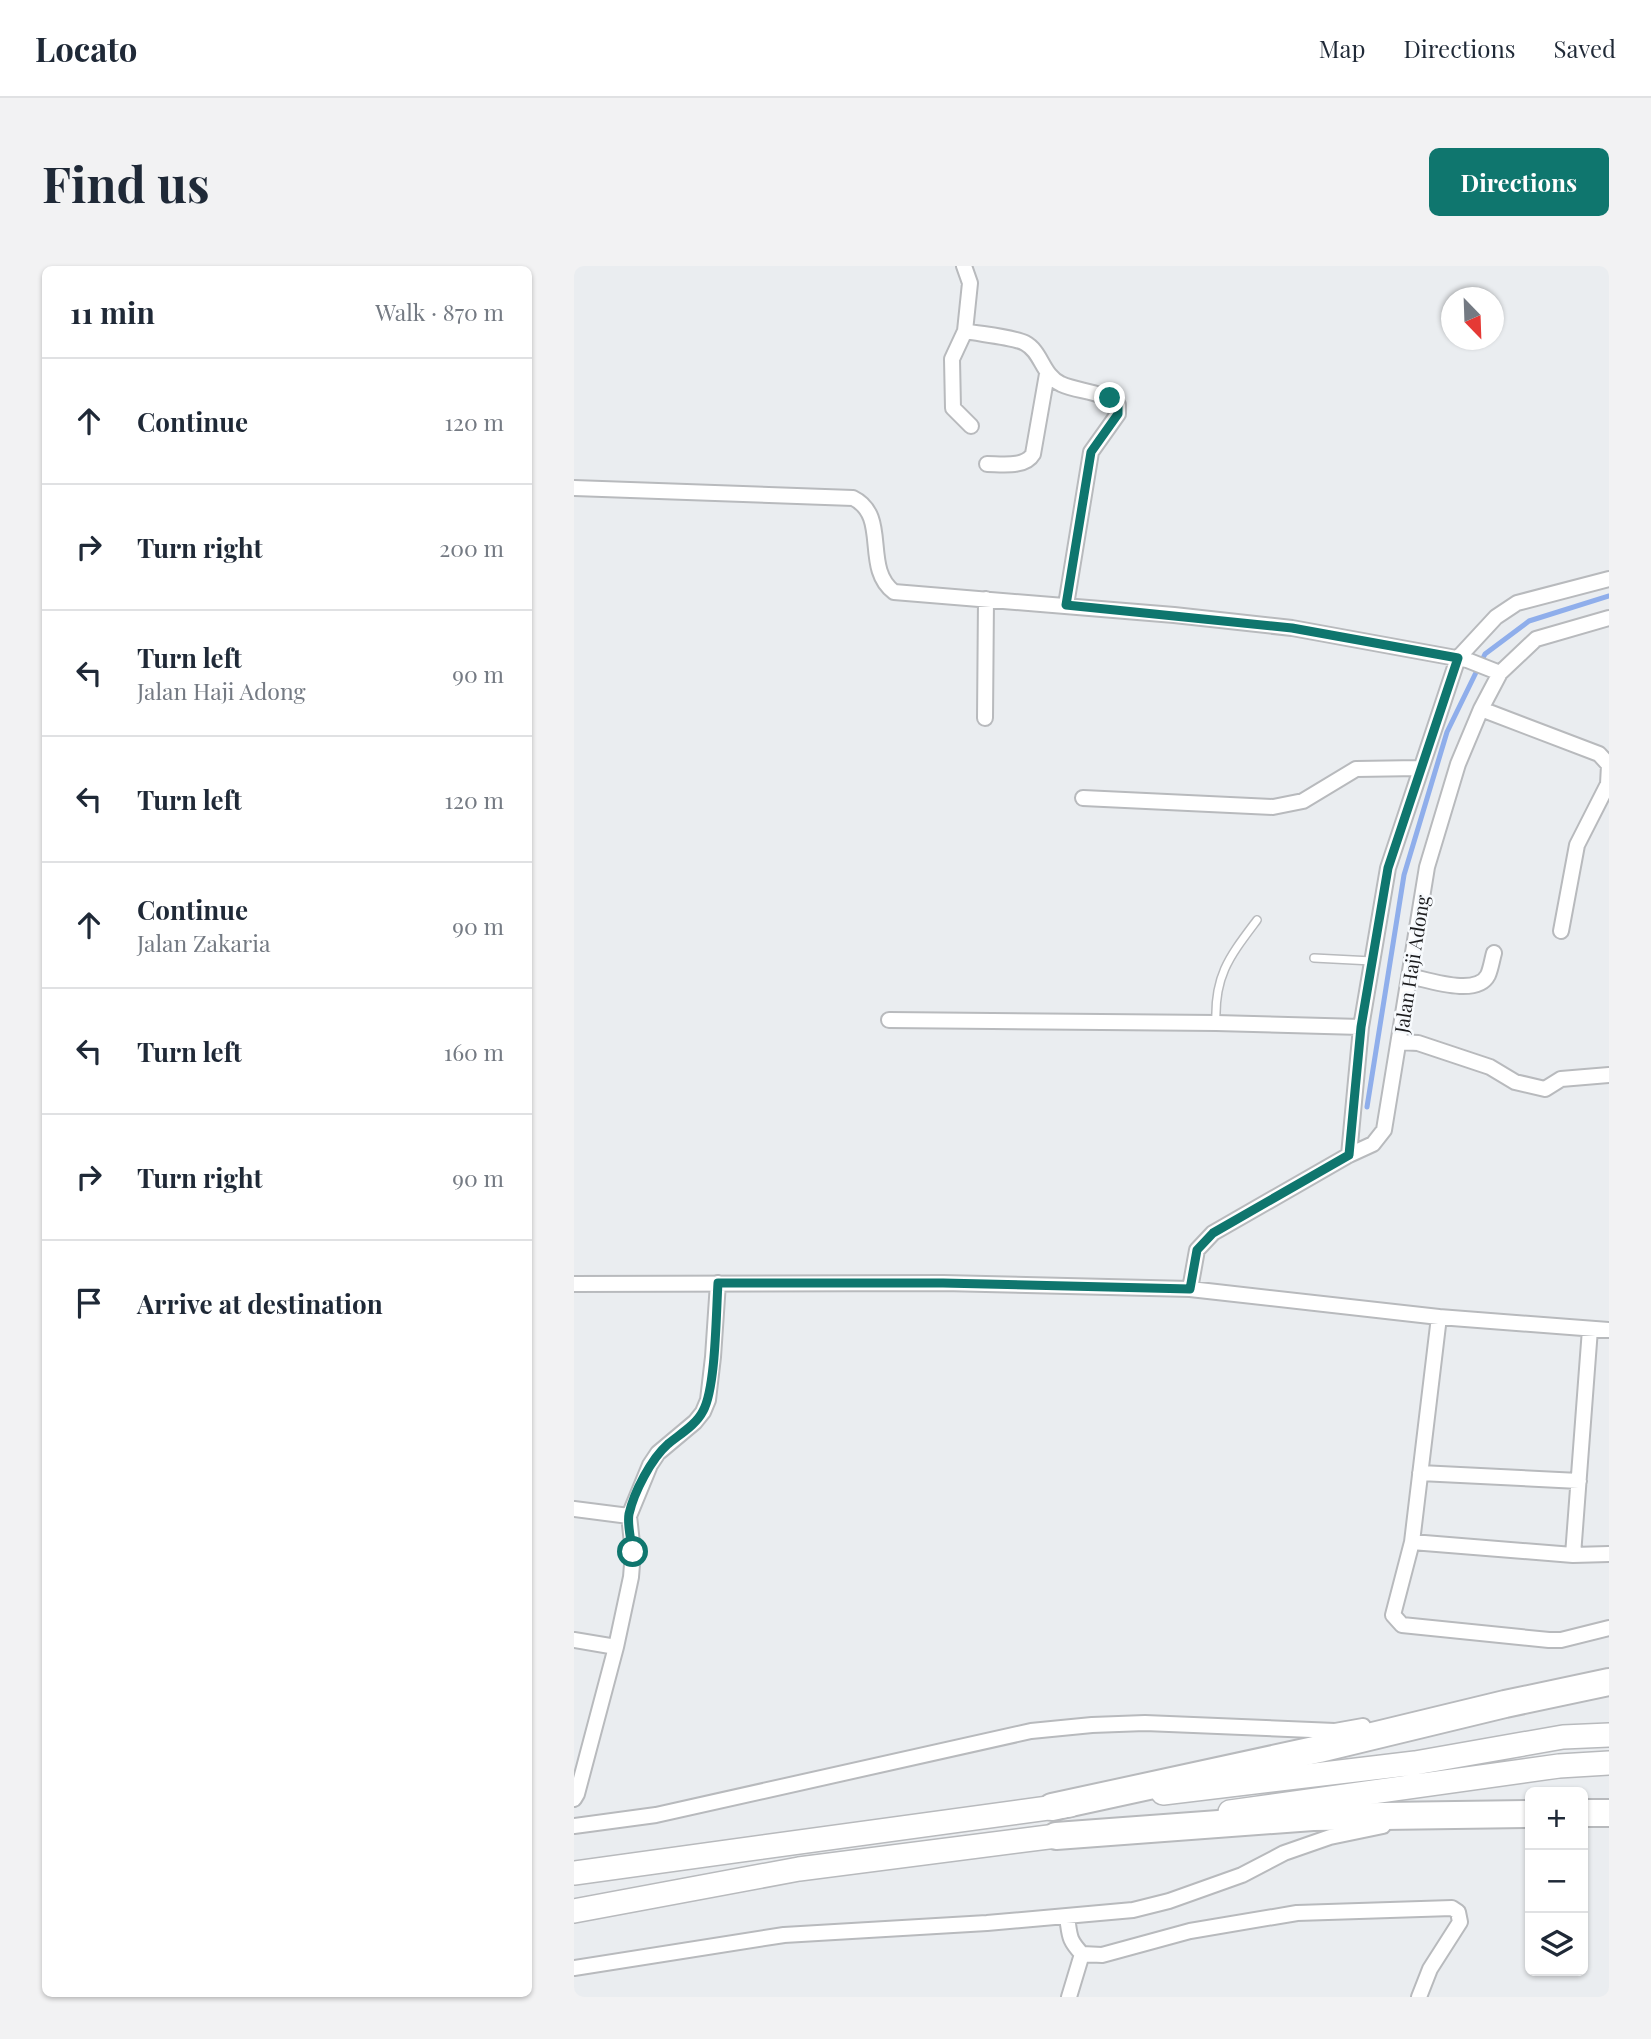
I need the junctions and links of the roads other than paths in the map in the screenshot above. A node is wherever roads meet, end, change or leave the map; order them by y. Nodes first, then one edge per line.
1 (964, 266) edge
2 (965, 331) junction
3 (1047, 374) junction
4 (971, 426) dead end
5 (987, 464) dead end
6 (574, 488) edge
7 (1609, 579) edge
8 (986, 599) junction
9 (1066, 605) junction
10 (1609, 618) edge
11 (1462, 659) junction
12 (1495, 672) junction
13 (1482, 709) junction
14 (985, 718) dead end
15 (1419, 768) junction
16 (1083, 798) dead end
17 (1257, 920) dead end
18 (1561, 931) dead end
19 (1494, 953) dead end
20 (1314, 958) dead end
21 (1372, 961) junction
22 (1409, 976) junction
23 (889, 1020) dead end
24 (1216, 1023) junction
25 (1361, 1027) junction
26 (1399, 1042) junction
27 (1609, 1075) edge
28 (1349, 1155) junction
29 (718, 1283) junction
30 (574, 1284) edge
31 (1190, 1289) junction
32 (1439, 1317) junction
33 (1590, 1329) junction
34 (1609, 1330) edge
35 (1420, 1473) junction
36 (1578, 1481) junction
37 (574, 1509) edge
38 (629, 1516) junction
39 (1412, 1542) junction
40 (1609, 1554) edge
41 (1573, 1555) junction
42 (1609, 1628) edge
43 (574, 1640) edge
44 (616, 1647) junction
45 (1609, 1682) edge
46 (1505, 1704) junction
47 (1609, 1735) edge
48 (1609, 1763) edge
49 (574, 1799) edge
50 (1052, 1807) junction
51 (1588, 1813) edge
52 (1525, 1814) edge
53 (1609, 1814) edge
54 (1429, 1816) junction
55 (574, 1826) edge
56 (1056, 1836) junction
57 (574, 1873) edge
58 (574, 1911) edge
59 (1068, 1917) junction
60 (1082, 1954) junction
61 (574, 1968) edge
62 (1069, 1997) edge
63 (1419, 1997) edge

1 - 2 street
2 - 3 street
2 - 4 street
3 - 5 street
3 - 9 street
6 - 8 street
7 - 11 street
8 - 9 street
8 - 14 street
9 - 11 street
10 - 12 street, Jalan Haji Adong
11 - 12 street
11 - 15 street
12 - 13 street, Jalan Haji Adong
13 - 18 street
13 - 22 street, Jalan Haji Adong
15 - 16 street
15 - 21 street
17 - 24 lane
19 - 22 street
20 - 21 lane
21 - 25 street
22 - 26 street, Jalan Haji Adong
23 - 24 street
24 - 25 street
25 - 28 street
26 - 27 street
26 - 28 street, Jalan Haji Adong
28 - 31 street, Jalan Haji Adong
29 - 30 street
29 - 31 street
29 - 38 street
31 - 32 street
32 - 33 street
32 - 35 street
33 - 34 street
33 - 36 street
35 - 36 street
35 - 39 street
36 - 41 street
37 - 38 street
38 - 44 street
39 - 41 street
39 - 42 street
40 - 41 street
43 - 44 street
44 - 49 street
45 - 46 highway
46 - 50 highway
46 - 55 street
47 - 50 main road
48 - 56 main road
50 - 57 main road
51 - 53 highway
52 - 54 highway
54 - 56 highway
54 - 59 street
56 - 58 main road
59 - 60 street
59 - 61 street
60 - 62 street
60 - 63 street

